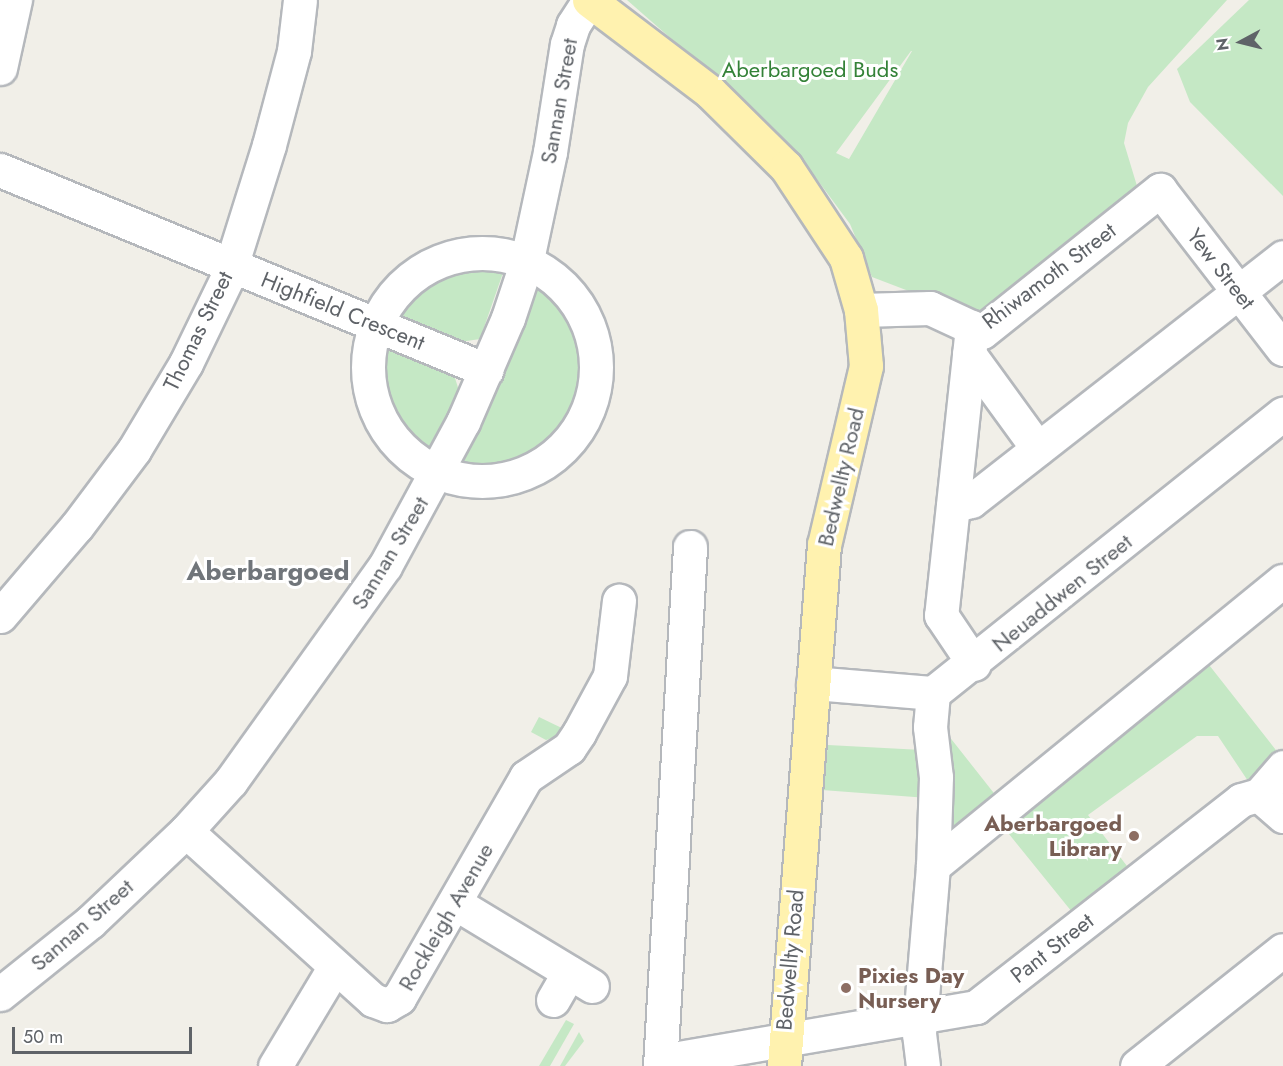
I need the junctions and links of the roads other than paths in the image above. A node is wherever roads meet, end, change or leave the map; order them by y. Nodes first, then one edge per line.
1 (15, 0) edge
2 (300, 0) edge
3 (589, 0) edge
4 (0, 69) edge
5 (0, 170) edge
6 (1160, 190) joint
7 (1283, 257) edge
8 (526, 264) junction
9 (231, 265) junction
10 (1239, 292) junction
11 (861, 310) junction
12 (376, 323) junction
13 (970, 341) junction
14 (1283, 349) edge
15 (486, 370) junction
16 (1283, 414) edge
17 (1038, 449) junction
18 (438, 471) junction
19 (953, 506) junction
20 (690, 547) dead end
21 (1283, 582) edge
22 (619, 601) dead end
23 (0, 616) edge
24 (974, 664) junction
25 (813, 683) junction
26 (933, 693) junction
27 (1283, 767) edge
28 (1271, 806) edge
29 (186, 831) junction
30 (933, 866) junction
31 (455, 903) junction
32 (1283, 950) edge
33 (334, 968) junction
34 (0, 994) edge
35 (553, 1000) dead end
36 (920, 1017) junction
37 (784, 1052) edge
38 (660, 1063) edge
39 (274, 1066) edge
40 (923, 1066) edge
41 (1137, 1066) edge

1 - 4 street
2 - 9 street, Thomas Street
3 - 8 street, Sannan Street
3 - 11 main road, Bedwellty Road
5 - 9 street, Highfield Crescent
6 - 10 street, Yew Street
6 - 13 street, Rhiwamoth Street
7 - 10 street
8 - 12 street
8 - 15 street, Sannan Street
8 - 18 street
9 - 12 street, Highfield Crescent
9 - 23 street, Thomas Street
10 - 14 street, Yew Street
10 - 17 street
11 - 13 street, Rhiwamoth Street
11 - 25 main road, Bedwellty Road
12 - 15 street, Highfield Crescent
12 - 18 street
13 - 17 street
13 - 19 street
15 - 18 street, Sannan Street
16 - 24 street, Neuaddwen Street
17 - 19 street
18 - 29 street, Sannan Street
19 - 24 street
20 - 38 street
21 - 30 street
22 - 31 street, Rockleigh Avenue
24 - 26 street, Neuaddwen Street
25 - 26 street
25 - 37 main road, Bedwellty Road
26 - 30 street
27 - 28 street
28 - 36 street, Pant Street
29 - 33 street, Rockleigh Avenue
29 - 34 street, Sannan Street
30 - 36 street
31 - 33 street, Rockleigh Avenue
31 - 35 street
32 - 41 street
33 - 39 street
36 - 37 street, Pant Street
36 - 40 street
37 - 38 street, Pant Street

